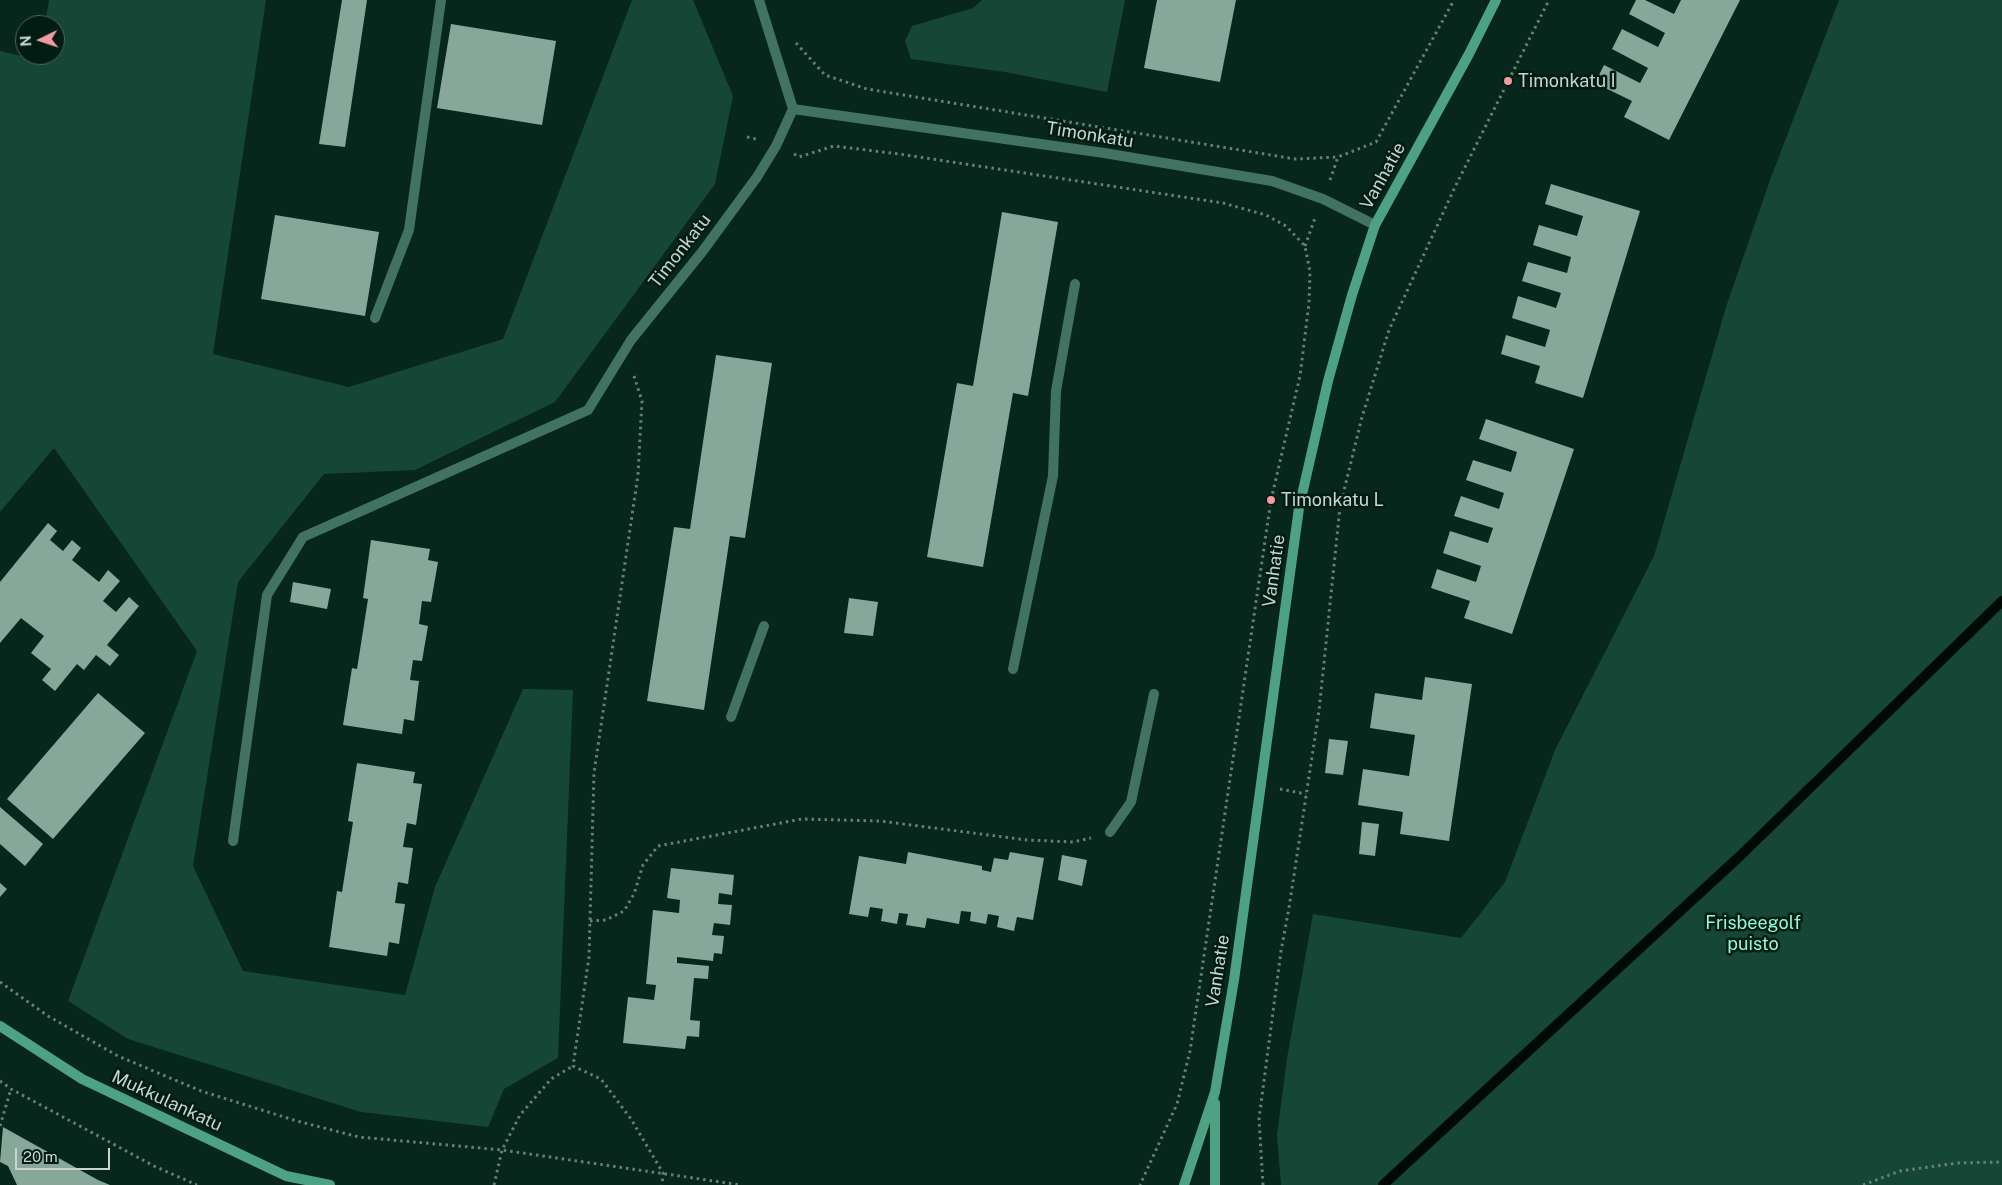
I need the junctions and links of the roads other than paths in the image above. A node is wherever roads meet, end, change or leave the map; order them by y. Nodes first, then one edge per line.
1 (441, 0) edge
2 (759, 0) edge
3 (1496, 0) edge
4 (793, 110) junction
5 (1374, 225) junction
6 (1075, 284) dead end
7 (376, 318) dead end
8 (764, 626) dead end
9 (1013, 669) dead end
10 (1154, 694) dead end
11 (731, 717) dead end
12 (1110, 832) road end
13 (233, 842) dead end
14 (0, 1026) edge
15 (1215, 1092) junction
16 (330, 1185) edge
17 (1184, 1185) edge
18 (1214, 1185) edge

1 - 7 street
2 - 4 street
3 - 5 street, Vanhatie
4 - 5 street, Timonkatu
4 - 13 street, Timonkatu
5 - 15 street, Vanhatie
6 - 9 street
8 - 11 street
10 - 12 street
14 - 16 street, Mukkulankatu
15 - 17 street, Vanhatie
15 - 18 street, Vanhatie

